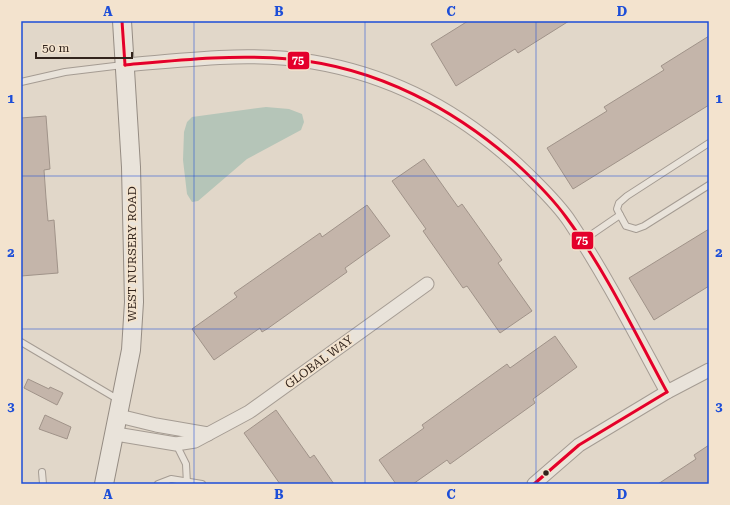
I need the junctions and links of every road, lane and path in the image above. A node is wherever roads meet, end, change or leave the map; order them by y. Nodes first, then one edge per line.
1 (122, 21) edge
2 (125, 65) junction
3 (21, 82) edge
4 (709, 143) edge
5 (709, 185) edge
6 (620, 215) junction
7 (582, 241) junction
8 (427, 284) dead end
9 (21, 342) edge
10 (709, 370) edge
11 (667, 392) junction
12 (121, 409) junction
13 (116, 434) junction
14 (208, 434) junction
15 (176, 444) junction
16 (42, 472) dead end
17 (187, 482) edge
18 (43, 484) edge
19 (104, 484) edge
20 (158, 484) edge
21 (202, 484) edge
22 (534, 484) edge

1 - 2 main road, WEST NURSERY ROAD
2 - 3 lane
2 - 7 street
2 - 12 main road, WEST NURSERY ROAD
4 - 6 lane
5 - 6 lane
6 - 7 lane
7 - 11 street
8 - 14 street, GLOBAL WAY
9 - 12 lane
10 - 11 street
11 - 22 street
12 - 13 main road, WEST NURSERY ROAD
12 - 14 street
13 - 15 street, GLOBAL WAY
13 - 19 main road, WEST NURSERY ROAD
14 - 15 street, GLOBAL WAY
15 - 17 lane
16 - 18 lane
17 - 20 lane
17 - 21 lane

